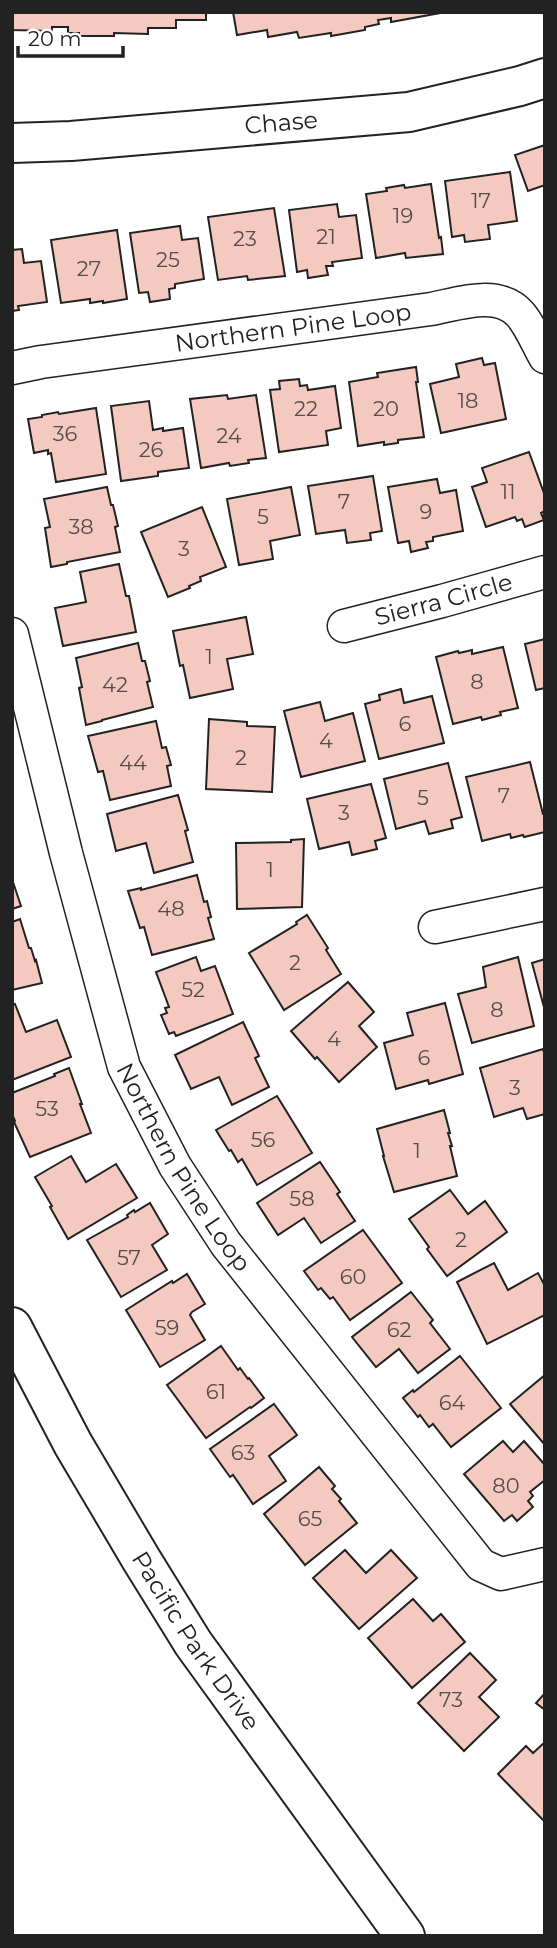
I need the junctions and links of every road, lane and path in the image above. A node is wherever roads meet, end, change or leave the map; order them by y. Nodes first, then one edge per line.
1 (545, 78) edge
2 (12, 144) edge
3 (545, 357) edge
4 (12, 368) edge
5 (545, 572) edge
6 (344, 626) dead end
7 (12, 634) edge
8 (545, 904) edge
9 (435, 927) dead end
10 (12, 1327) edge
11 (545, 1564) edge
12 (405, 1936) edge

1 - 2 main road, Chase
3 - 4 street, Northern Pine Loop
5 - 6 street, Sierra Circle
7 - 11 street, Northern Pine Loop
8 - 9 street
10 - 12 main road, Pacific Park Drive

